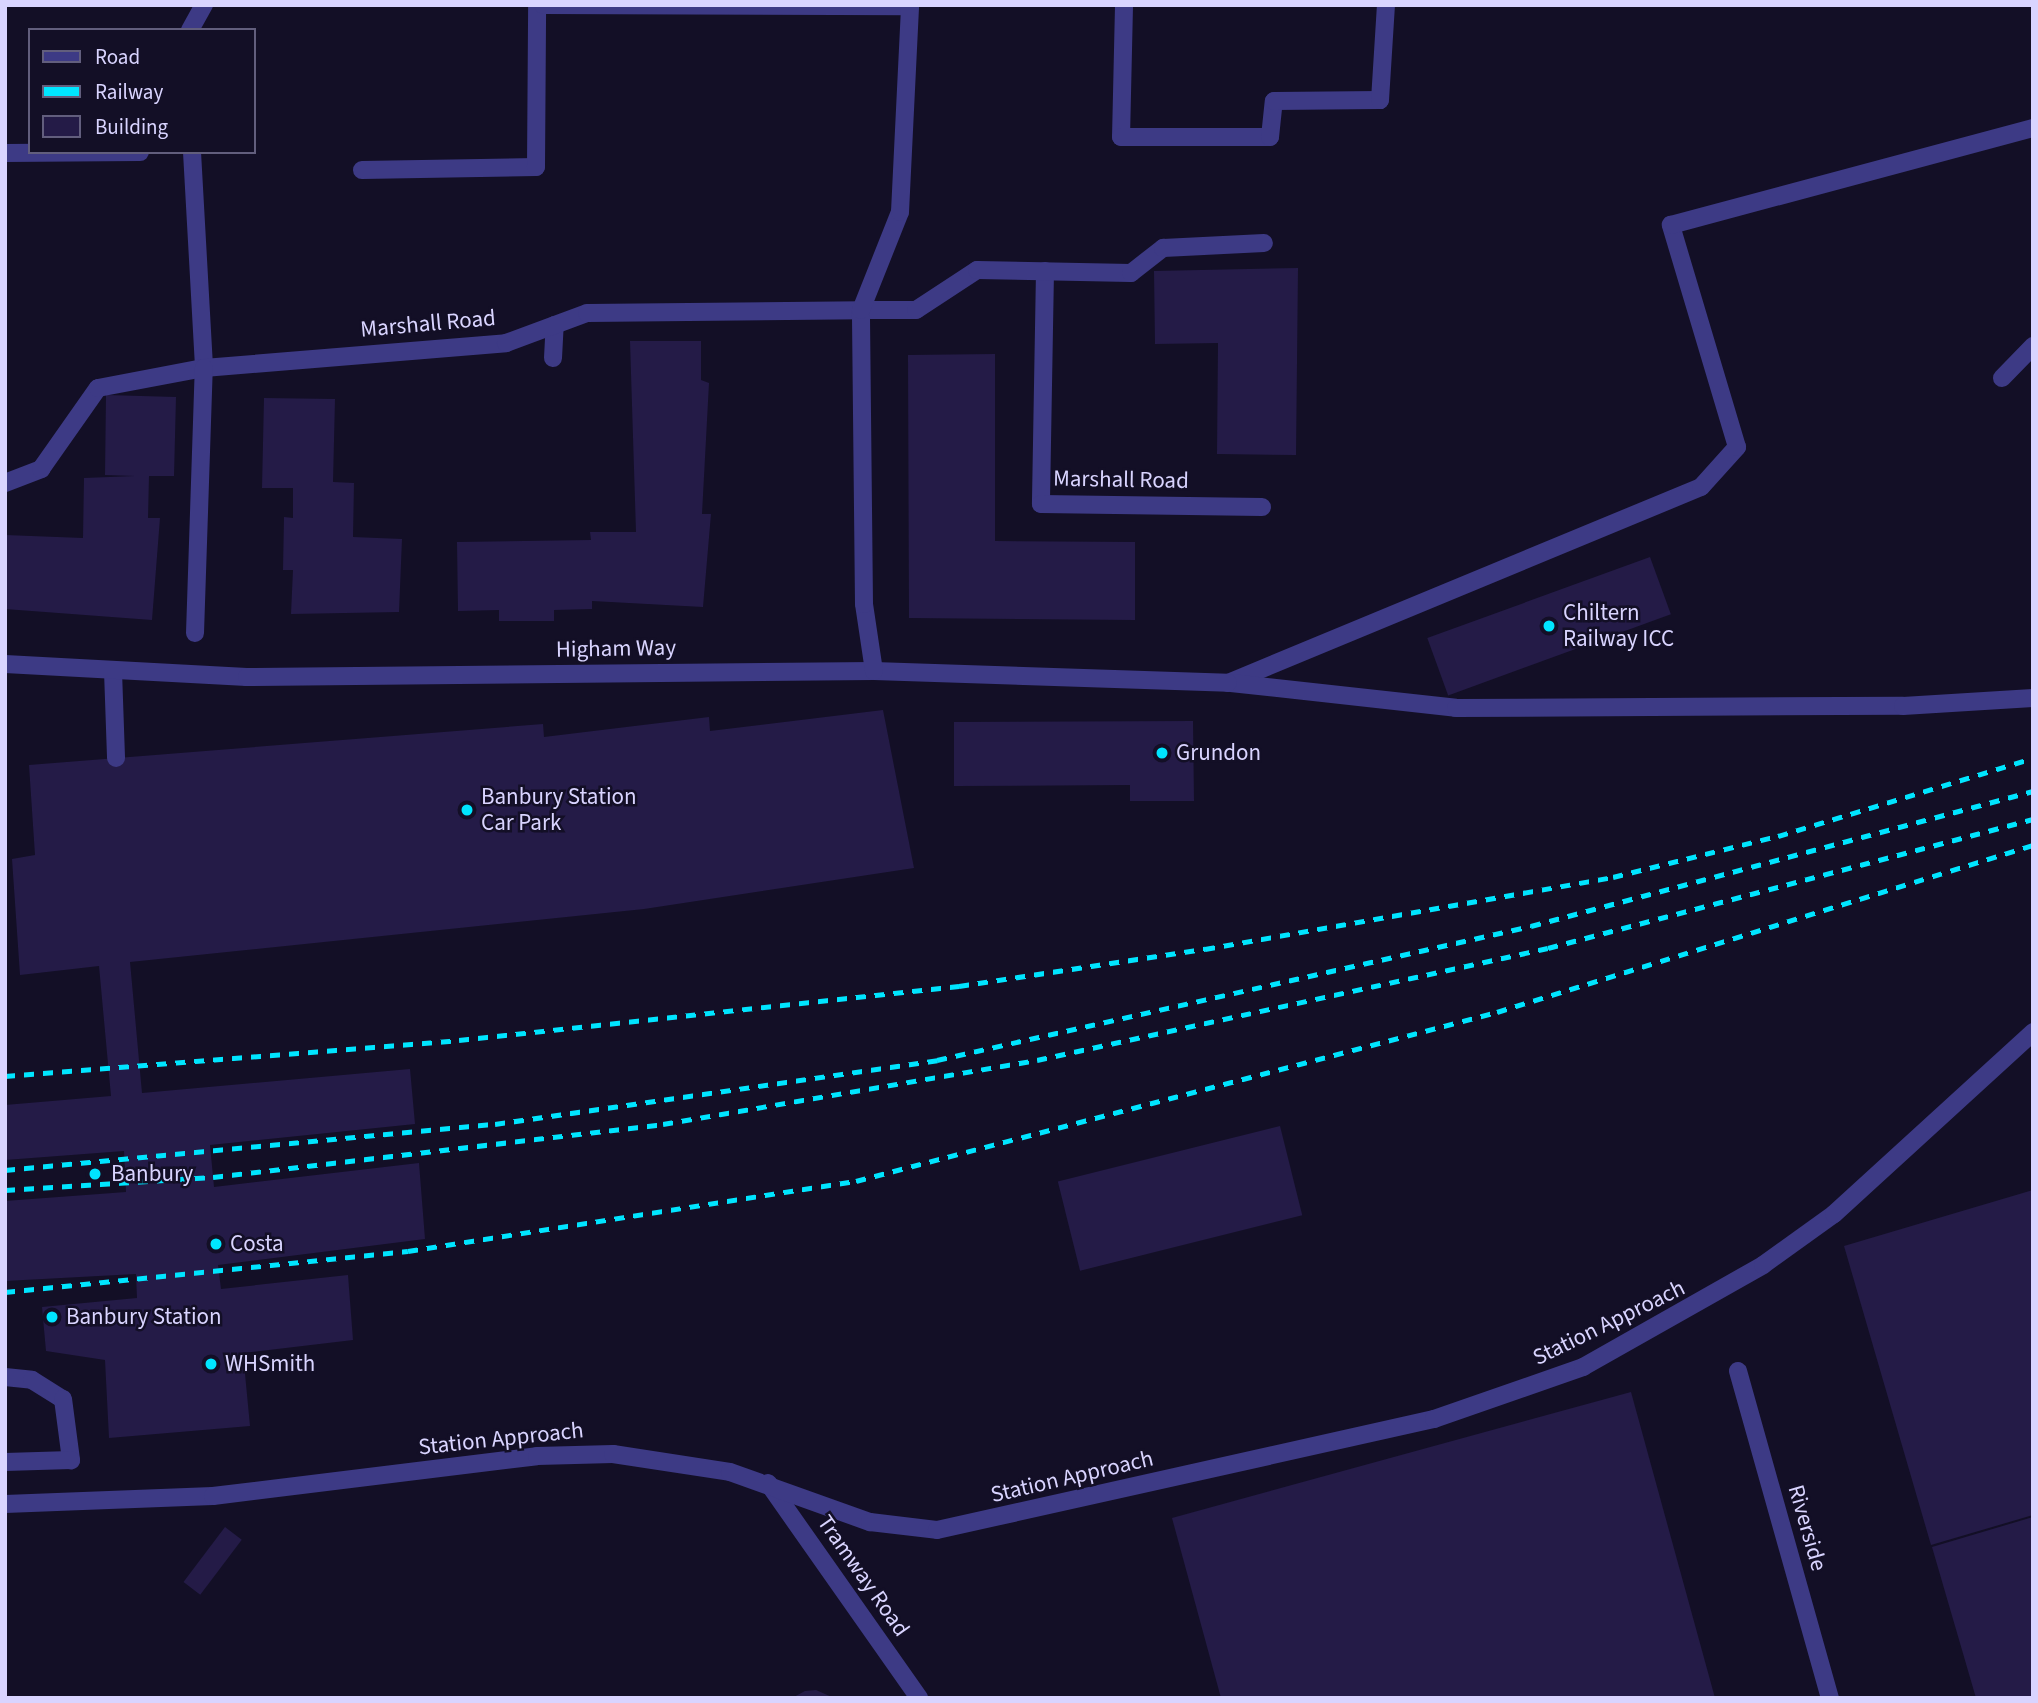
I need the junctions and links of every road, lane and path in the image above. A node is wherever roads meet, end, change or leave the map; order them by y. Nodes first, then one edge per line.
1 (204, 5) edge
2 (537, 5) edge
3 (543, 5) edge
4 (1386, 5) edge
5 (910, 6) edge
6 (1124, 6) edge
7 (191, 28) edge
8 (2033, 128) edge
9 (5, 153) edge
10 (28, 153) edge
11 (192, 154) edge
12 (362, 170) dead end
13 (1264, 243) dead end
14 (1045, 271) junction
15 (861, 310) junction
16 (555, 325) junction
17 (2033, 346) edge
18 (553, 358) dead end
19 (204, 368) junction
20 (2002, 378) dead end
21 (5, 483) edge
22 (1262, 507) dead end
23 (195, 633) dead end
24 (5, 664) edge
25 (113, 671) junction
26 (874, 671) junction
27 (1228, 682) junction
28 (2033, 698) edge
29 (116, 758) dead end
30 (2033, 1032) edge
31 (1738, 1371) dead end
32 (5, 1377) edge
33 (5, 1462) edge
34 (768, 1483) junction
35 (5, 1504) edge
36 (919, 1698) edge
37 (1830, 1698) edge

1 - 7 street
2 - 12 street
3 - 5 street
4 - 6 street
5 - 15 street
8 - 27 street
9 - 10 street
11 - 19 street
13 - 14 street, Marshall Road
14 - 15 street, Marshall Road
14 - 22 street, Marshall Road
15 - 16 street, Marshall Road
15 - 26 street
16 - 18 street
16 - 19 street, Marshall Road
17 - 20 street
19 - 21 street, Marshall Road
19 - 23 street
24 - 25 street, Higham Way
25 - 26 street, Higham Way
25 - 29 street
26 - 27 street, Higham Way
27 - 28 street, Higham Way
30 - 34 street, Station Approach
31 - 37 street, Riverside
32 - 33 street
34 - 35 street, Station Approach
34 - 36 street, Tramway Road

